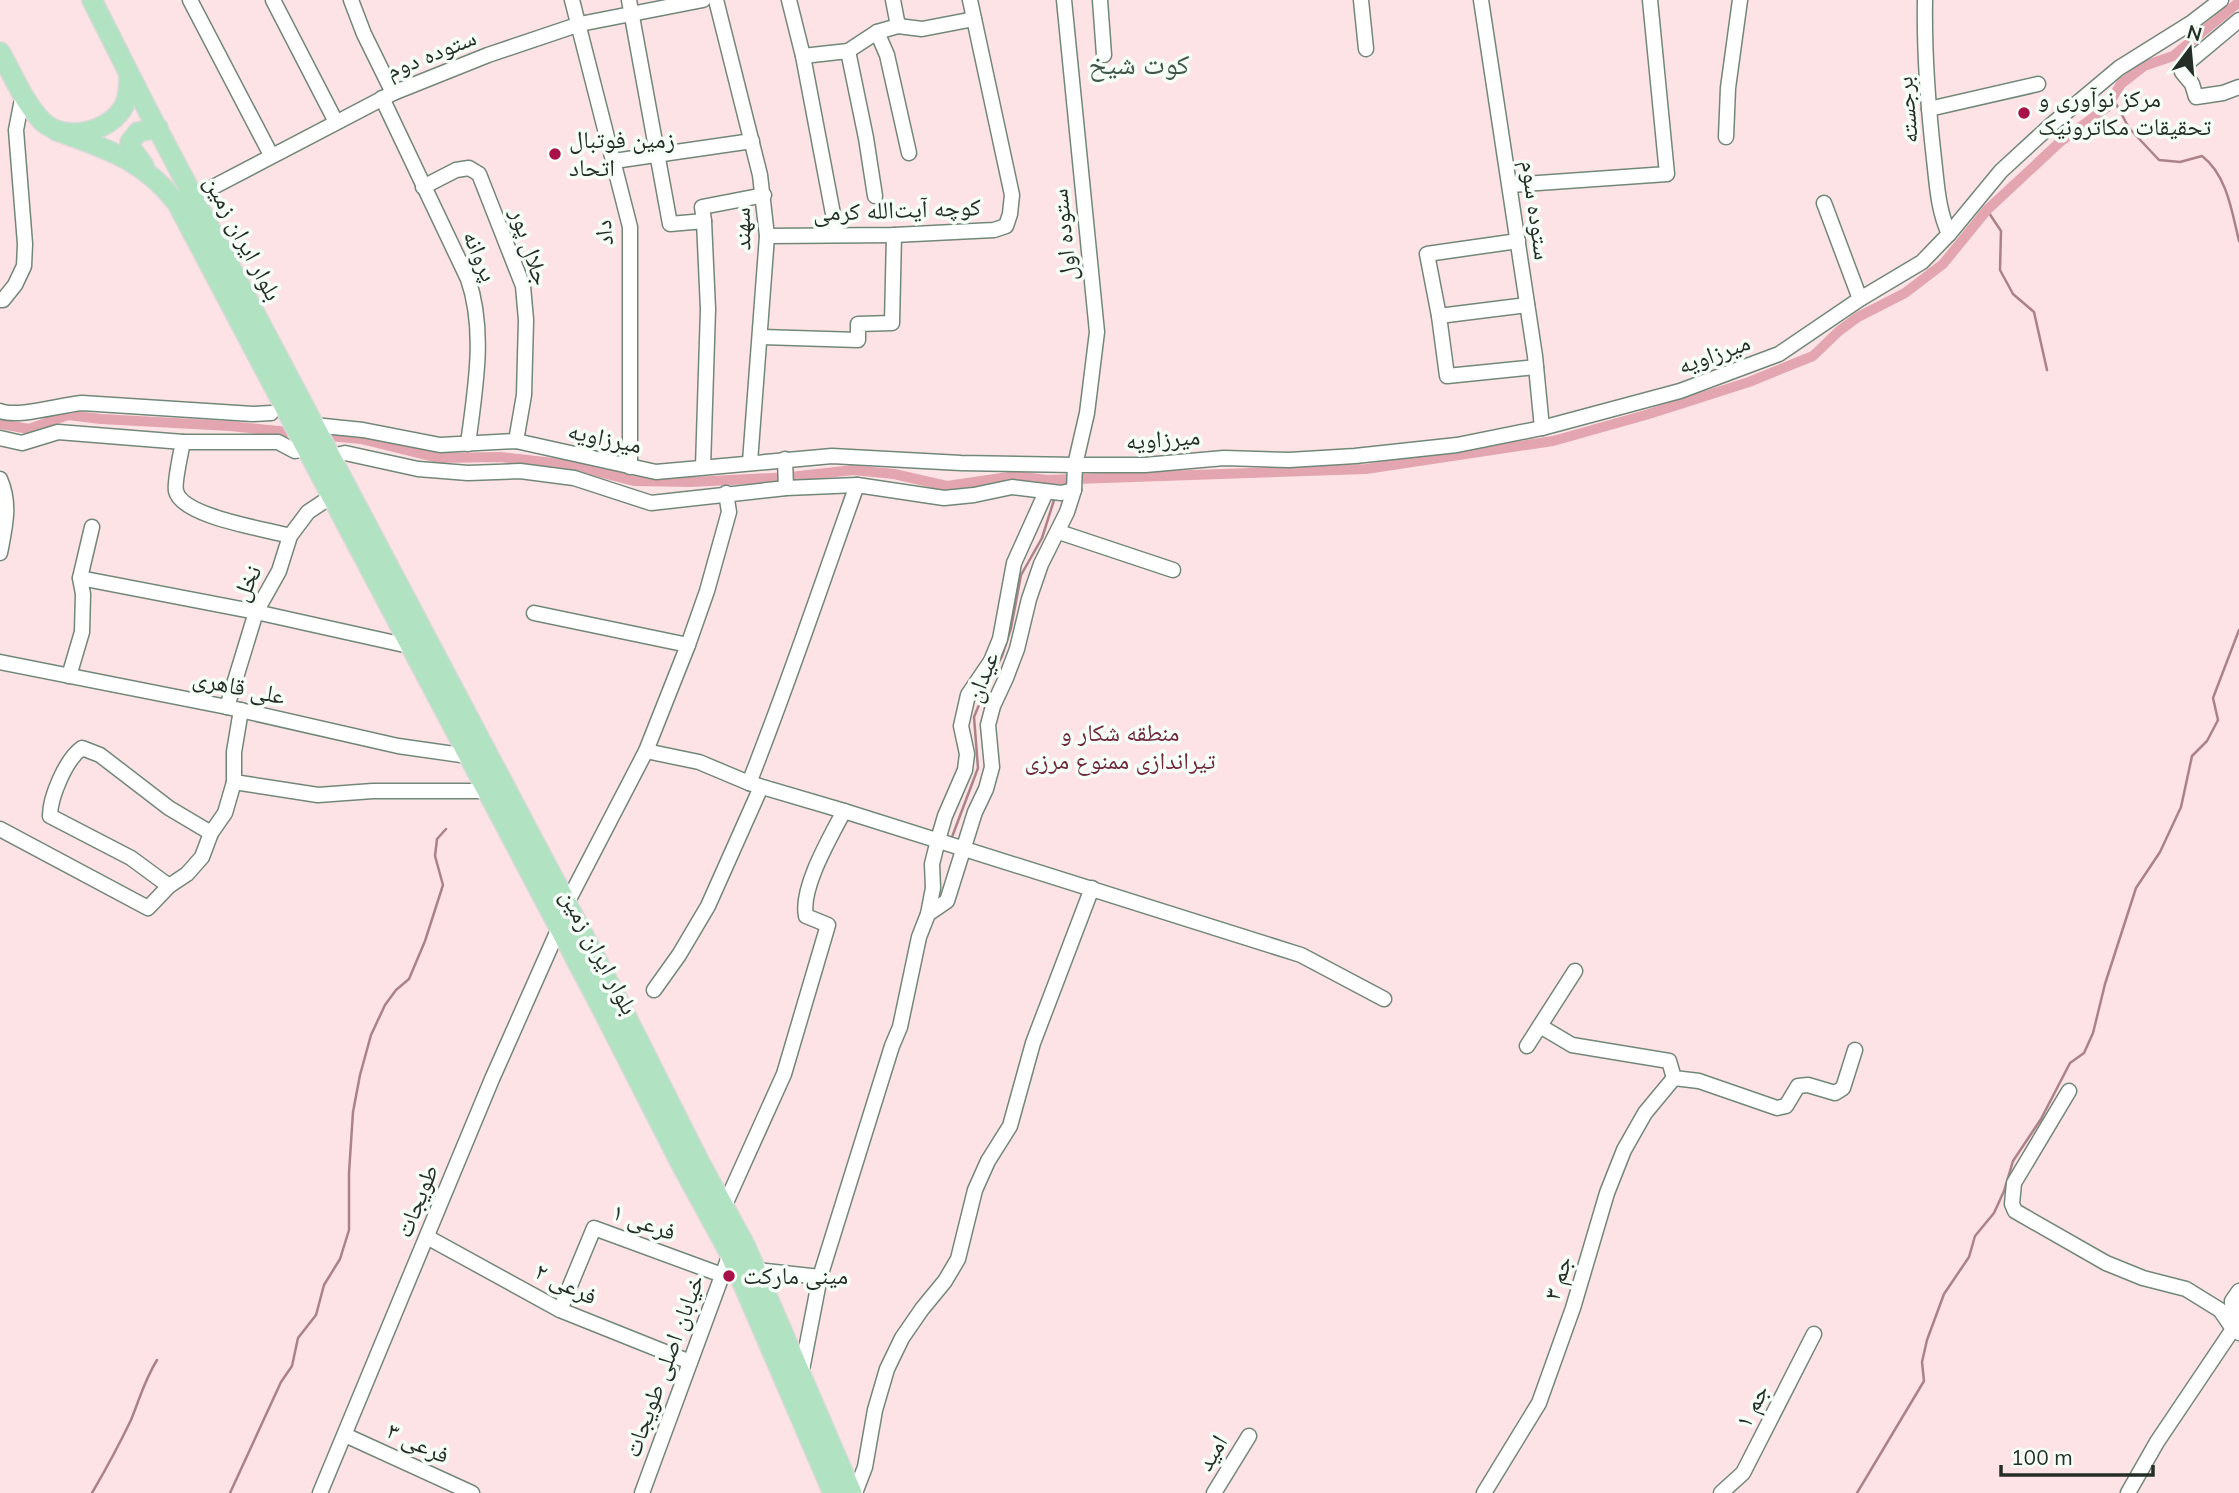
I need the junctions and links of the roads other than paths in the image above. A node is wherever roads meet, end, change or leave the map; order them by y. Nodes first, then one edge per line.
1 (92, 0) edge
2 (190, 0) edge
3 (273, 0) edge
4 (351, 0) edge
5 (572, 0) edge
6 (703, 0) edge
7 (716, 0) edge
8 (789, 0) edge
9 (893, 0) edge
10 (970, 0) edge
11 (1064, 0) edge
12 (1100, 0) edge
13 (1361, 0) edge
14 (1481, 0) edge
15 (1650, 0) edge
16 (1740, 0) edge
17 (1925, 0) edge
18 (2221, 0) edge
19 (630, 7) edge
20 (974, 19) junction
21 (2239, 20) edge
22 (580, 24) junction
23 (898, 26) junction
24 (877, 32) junction
25 (1366, 49) dead end
26 (848, 51) junction
27 (0, 52) edge
28 (1104, 54) dead end
29 (803, 56) junction
30 (129, 73) junction
31 (6, 76) edge
32 (2038, 84) dead end
33 (2239, 87) edge
34 (23, 94) junction
35 (388, 95) junction
36 (1929, 109) junction
37 (335, 122) junction
38 (158, 128) junction
39 (57, 131) junction
40 (1726, 137) dead end
41 (752, 141) junction
42 (909, 153) dead end
43 (658, 154) junction
44 (271, 156) junction
45 (614, 161) junction
46 (151, 174) junction
47 (1510, 185) junction
48 (423, 187) junction
49 (764, 195) junction
50 (875, 196) dead end
51 (194, 197) junction
52 (1824, 203) dead end
53 (704, 221) junction
54 (1949, 234) junction
55 (837, 235) junction
56 (894, 235) junction
57 (767, 236) junction
58 (1518, 241) junction
59 (1860, 299) junction
60 (0, 300) edge
61 (1527, 305) junction
62 (1439, 316) junction
63 (761, 337) junction
64 (1536, 367) junction
65 (0, 411) edge
66 (280, 415) junction
67 (314, 425) junction
68 (1542, 428) junction
69 (0, 438) edge
70 (516, 441) junction
71 (183, 442) junction
72 (468, 444) junction
73 (304, 446) junction
74 (329, 453) junction
75 (750, 462) junction
76 (630, 467) junction
77 (703, 467) junction
78 (786, 475) junction
79 (0, 479) edge
80 (1065, 484) junction
81 (857, 485) junction
82 (726, 493) junction
83 (332, 496) junction
84 (4, 514) edge
85 (92, 527) dead end
86 (1059, 532) junction
87 (290, 536) junction
88 (0, 553) edge
89 (1173, 570) dead end
90 (80, 578) junction
91 (256, 612) junction
92 (534, 613) dead end
93 (688, 645) junction
94 (409, 646) junction
95 (0, 662) edge
96 (69, 676) junction
97 (234, 709) junction
98 (646, 751) junction
99 (468, 756) junction
100 (234, 782) junction
101 (755, 785) junction
102 (486, 791) junction
103 (844, 811) junction
104 (0, 829) edge
105 (211, 833) junction
106 (938, 840) junction
107 (963, 848) junction
108 (169, 886) junction
109 (1093, 888) junction
110 (567, 903) junction
111 (928, 914) junction
112 (559, 928) junction
113 (1575, 971) dead end
114 (654, 990) dead end
115 (1384, 999) dead end
116 (1540, 1026) junction
117 (1527, 1046) dead end
118 (1855, 1051) dead end
119 (1674, 1078) junction
120 (2069, 1091) dead end
121 (724, 1207) junction
122 (427, 1237) junction
123 (730, 1254) junction
124 (756, 1270) junction
125 (722, 1275) junction
126 (820, 1277) junction
127 (2239, 1291) edge
128 (560, 1310) junction
129 (2236, 1331) edge
130 (1814, 1334) dead end
131 (690, 1362) junction
132 (801, 1375) junction
133 (345, 1435) junction
134 (1249, 1436) dead end
135 (320, 1493) edge
136 (472, 1493) edge
137 (642, 1493) edge
138 (833, 1493) edge
139 (854, 1493) edge
140 (1214, 1493) edge
141 (1484, 1493) edge
142 (1721, 1493) edge
143 (2128, 1493) edge

1 - 30 main road, بلوار ایران زمین
2 - 44 street
3 - 37 street
4 - 35 street, پروانه
5 - 22 street, داد
6 - 19 street, ستوده دوم
7 - 41 street, سهند
8 - 29 street
9 - 23 street
10 - 20 street, کوچه آیت‌الله کرمی
11 - 80 street, ستوده اول
12 - 28 street
13 - 25 street
14 - 47 street, ستوده سوم
15 - 47 street
16 - 40 street
17 - 36 street, برجسته
18 - 54 street, میرزاویه
19 - 22 street, ستوده دوم
19 - 43 street
20 - 23 street
20 - 56 street, کوچه آیت‌الله کرمی
21 - 33 street
22 - 35 street, ستوده دوم
22 - 45 street, داد
23 - 24 street
24 - 26 street
24 - 42 street
26 - 29 street
26 - 50 street
27 - 31 main road
29 - 55 street
30 - 38 main road, بلوار ایران زمین
30 - 39 main road
31 - 34 main road
32 - 36 street
34 - 39 main road
34 - 60 street
35 - 37 street, ستوده دوم
35 - 48 street, پروانه
36 - 54 street, برجسته
37 - 44 street, ستوده دوم
38 - 46 main road
38 - 51 main road, بلوار ایران زمین
39 - 46 main road, بلوار ایران زمین
41 - 43 street
41 - 49 street, سهند
43 - 45 street
43 - 53 street
44 - 51 street, ستوده دوم
45 - 76 street, داد
46 - 66 main road, بلوار ایران زمین
47 - 58 street, ستوده سوم
48 - 70 street, جلال پور
48 - 72 street, پروانه
49 - 53 street
49 - 57 street, سهند
51 - 67 main road, بلوار ایران زمین
52 - 59 street
53 - 77 street
54 - 59 street, میرزاویه
55 - 56 street, کوچه آیت‌الله کرمی
55 - 57 street, کوچه آیت‌الله کرمی
56 - 63 street
57 - 63 street, سهند
58 - 61 street, ستوده سوم
58 - 62 street
59 - 68 street, میرزاویه
61 - 62 street
61 - 64 street, ستوده سوم
62 - 64 street
63 - 75 street, سهند
64 - 68 street, ستوده سوم
65 - 66 street
66 - 73 main road, بلوار ایران زمین
67 - 72 street, میرزاویه
67 - 74 main road, بلوار ایران زمین
68 - 80 street, میرزاویه
69 - 71 street
70 - 72 street, میرزاویه
70 - 76 street, میرزاویه
71 - 73 street
71 - 87 street
73 - 83 main road, بلوار ایران زمین
74 - 82 street
74 - 110 main road, بلوار ایران زمین
75 - 77 street, میرزاویه
75 - 78 street, میرزاویه
76 - 77 street, میرزاویه
78 - 80 street, میرزاویه
78 - 81 street
78 - 82 street
79 - 84 street
80 - 81 street
80 - 86 street, عیدان
80 - 106 street, عیدان
81 - 101 street
82 - 93 street
83 - 87 street, نخل
83 - 94 main road, بلوار ایران زمین
84 - 88 street
85 - 90 street
86 - 89 street
86 - 107 street, عیدان
87 - 91 street, نخل
90 - 91 street
90 - 96 street
91 - 94 street
91 - 97 street, نخل
92 - 93 street
93 - 98 street
94 - 99 main road, بلوار ایران زمین
95 - 96 street, علی قاهری
96 - 97 street, علی قاهری
97 - 99 street, علی قاهری
97 - 100 street, نخل
98 - 101 street
98 - 110 street
99 - 102 main road, بلوار ایران زمین
100 - 102 street
100 - 105 street, نخل
101 - 103 street
101 - 114 street
102 - 112 main road, بلوار ایران زمین
103 - 106 street
103 - 121 street
104 - 108 street, نخل
105 - 108 street, نخل
105 - 108 street
106 - 107 street
106 - 111 street, عیدان
107 - 109 street
107 - 111 street, عیدان
109 - 115 street
109 - 139 street
110 - 121 main road, بلوار ایران زمین
111 - 126 street, عیدان
112 - 122 street, طویجات
112 - 123 main road, بلوار ایران زمین
113 - 116 street
116 - 117 street
116 - 119 street
118 - 119 street
119 - 141 street, جم ۳
120 - 129 street
121 - 124 main road, بلوار ایران زمین
122 - 128 street, فرعی ۲
122 - 133 street, طویجات
123 - 125 street, خیابان اصلی طویجات
123 - 138 main road, بلوار ایران زمین
124 - 126 street
124 - 132 main road, بلوار ایران زمین
125 - 128 street, فرعی ۱
125 - 131 street, خیابان اصلی طویجات
126 - 132 street, عیدان
127 - 129 street
128 - 131 street, فرعی ۲
129 - 143 street
130 - 142 street, جم ۱
131 - 137 street, خیابان اصلی طویجات
132 - 139 main road, بلوار ایران زمین
133 - 135 street, طویجات
133 - 136 street, فرعی ۳
134 - 140 street, امید

